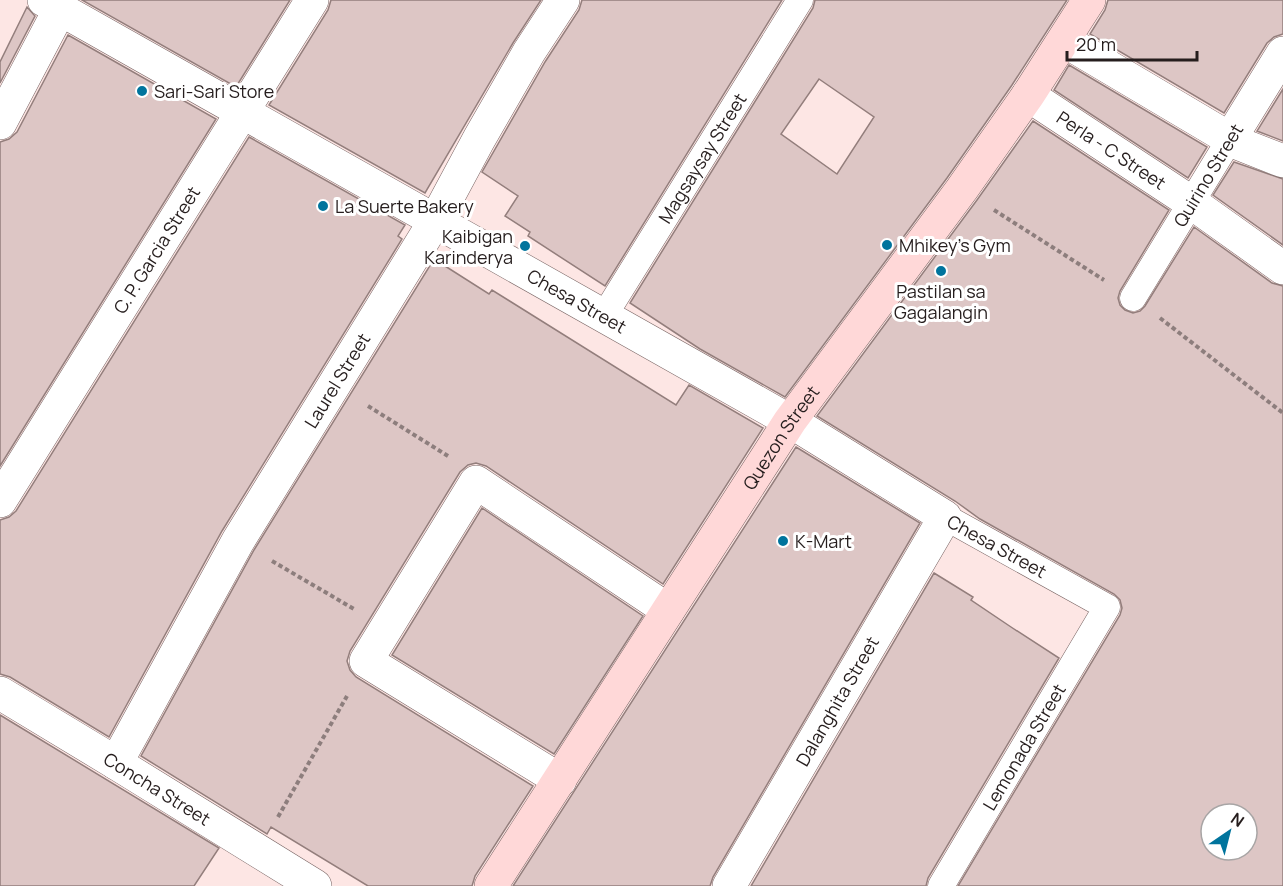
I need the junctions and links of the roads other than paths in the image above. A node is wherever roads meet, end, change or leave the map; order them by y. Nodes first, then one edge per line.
1 (312, 0) edge
2 (563, 0) edge
3 (800, 0) edge
4 (1089, 0) edge
5 (52, 4) edge
6 (1065, 41) junction
7 (1283, 53) edge
8 (1028, 95) junction
9 (242, 111) junction
10 (0, 123) edge
11 (1230, 139) junction
12 (1283, 161) edge
13 (1192, 203) junction
14 (435, 221) junction
15 (1283, 268) edge
16 (1133, 298) dead end
17 (604, 316) junction
18 (790, 421) junction
19 (0, 501) edge
20 (945, 517) junction
21 (1107, 607) joint
22 (668, 610) junction
23 (0, 693) edge
24 (116, 763) junction
25 (560, 780) junction
26 (315, 886) edge
27 (491, 886) edge
28 (729, 886) edge
29 (941, 886) edge

1 - 9 street, C. P. Garcia Street
2 - 14 street, Laurel Street
3 - 17 lane, Magsaysay Street
4 - 6 street, Quezon Street
5 - 9 street, Chesa Street
5 - 10 street
6 - 8 street, Quezon Street
6 - 11 street
7 - 11 street, Quirino Street
8 - 13 street, Perla - C Street
8 - 18 street, Quezon Street
9 - 14 street, Chesa Street
9 - 19 street, C. P. Garcia Street
11 - 12 street
11 - 13 lane, Quirino Street
13 - 15 street, Perla - C Street
13 - 16 lane, Quirino Street
14 - 17 street, Chesa Street
14 - 24 street, Laurel Street
17 - 18 street, Chesa Street
18 - 20 street, Chesa Street
18 - 22 street, Quezon Street
20 - 21 lane, Chesa Street
20 - 28 street, Dalanghita Street
21 - 29 lane, Lemonada Street
22 - 25 street, Quezon Street
22 - 25 street
23 - 24 street, Concha Street
24 - 26 street, Concha Street
25 - 27 street, Quezon Street

